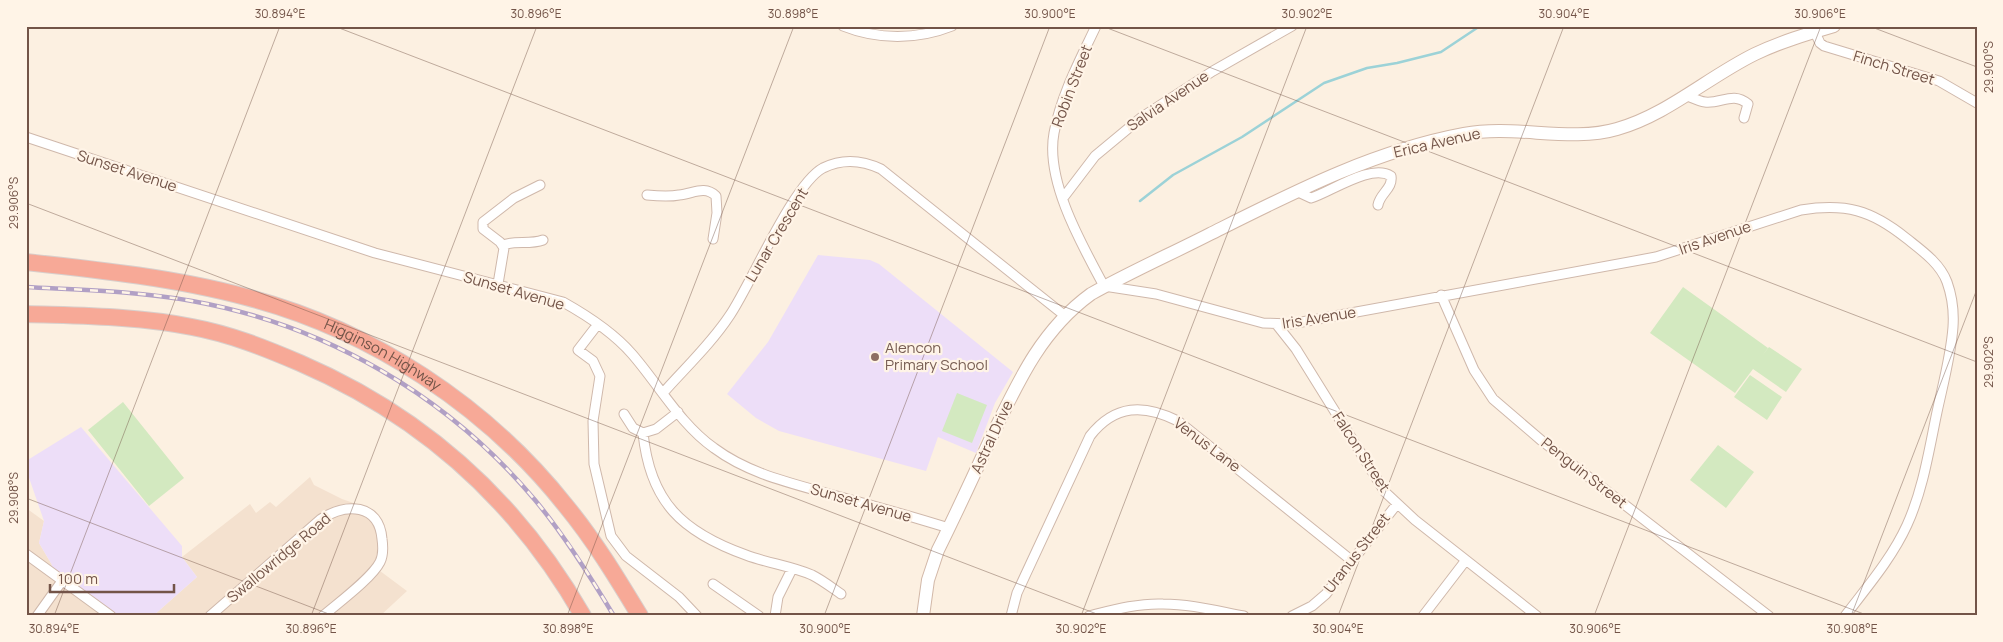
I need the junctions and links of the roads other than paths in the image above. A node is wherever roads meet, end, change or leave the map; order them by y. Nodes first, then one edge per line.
1 (843, 26) edge
2 (952, 26) edge
3 (1096, 26) edge
4 (1292, 26) edge
5 (1834, 26) edge
6 (1814, 29) edge
7 (1685, 95) junction
8 (1977, 103) edge
9 (1744, 118) dead end
10 (26, 137) edge
11 (540, 184) dead end
12 (1296, 191) junction
13 (647, 196) dead end
14 (1063, 198) junction
15 (1378, 205) dead end
16 (543, 240) dead end
17 (713, 240) dead end
18 (503, 245) junction
19 (26, 262) edge
20 (498, 284) junction
21 (1104, 286) junction
22 (1441, 295) junction
23 (26, 314) edge
24 (1064, 315) junction
25 (598, 324) junction
26 (1276, 325) junction
27 (663, 393) junction
28 (678, 412) junction
29 (624, 414) dead end
30 (643, 433) junction
31 (1396, 504) junction
32 (949, 528) junction
33 (26, 554) edge
34 (605, 559) junction
35 (1352, 560) junction
36 (1466, 560) junction
37 (792, 569) junction
38 (62, 581) junction
39 (713, 584) dead end
40 (840, 594) dead end
41 (37, 616) edge
42 (111, 616) edge
43 (210, 616) edge
44 (323, 616) edge
45 (583, 616) edge
46 (640, 616) edge
47 (646, 616) edge
48 (697, 616) edge
49 (759, 616) edge
50 (775, 616) edge
51 (923, 616) edge
52 (1011, 616) edge
53 (1089, 616) edge
54 (1244, 616) edge
55 (1292, 616) edge
56 (1423, 616) edge
57 (1537, 616) edge
58 (1769, 616) edge
59 (1845, 616) edge

1 - 2 street
3 - 14 street, Robin Street
4 - 14 street, Salvia Avenue
5 - 6 street, Erica Avenue
6 - 7 street, Erica Avenue
6 - 8 street, Finch Street
7 - 9 street
7 - 12 street, Erica Avenue
10 - 20 street, Sunset Avenue
11 - 18 street
12 - 15 street
12 - 21 street, Erica Avenue
13 - 17 street
14 - 21 street, Robin Street
16 - 18 street
18 - 20 street
19 - 34 highway, Higginson Highway
20 - 25 street, Sunset Avenue
21 - 24 street, Astral Drive
21 - 26 street, Iris Avenue
22 - 26 street, Iris Avenue
22 - 58 street, Penguin Street
22 - 59 street, Iris Avenue
23 - 45 highway
24 - 27 street, Lunar Crescent
24 - 32 street, Astral Drive
25 - 27 street, Sunset Avenue
25 - 48 street
26 - 31 street, Falcon Street
27 - 28 street, Sunset Avenue
28 - 30 street
28 - 32 street, Sunset Avenue
29 - 30 street
30 - 37 street
31 - 35 street, Uranus Street
31 - 36 street, Falcon Street
32 - 51 street, Astral Drive
33 - 38 street
34 - 46 highway, Higginson Highway
34 - 47 highway
35 - 52 street, Venus Lane
35 - 55 street, Uranus Street
36 - 56 street
36 - 57 street, Falcon Street
37 - 40 street
37 - 50 street
38 - 41 street
38 - 42 street
39 - 49 street
43 - 44 street, Swallowridge Road
53 - 54 street

